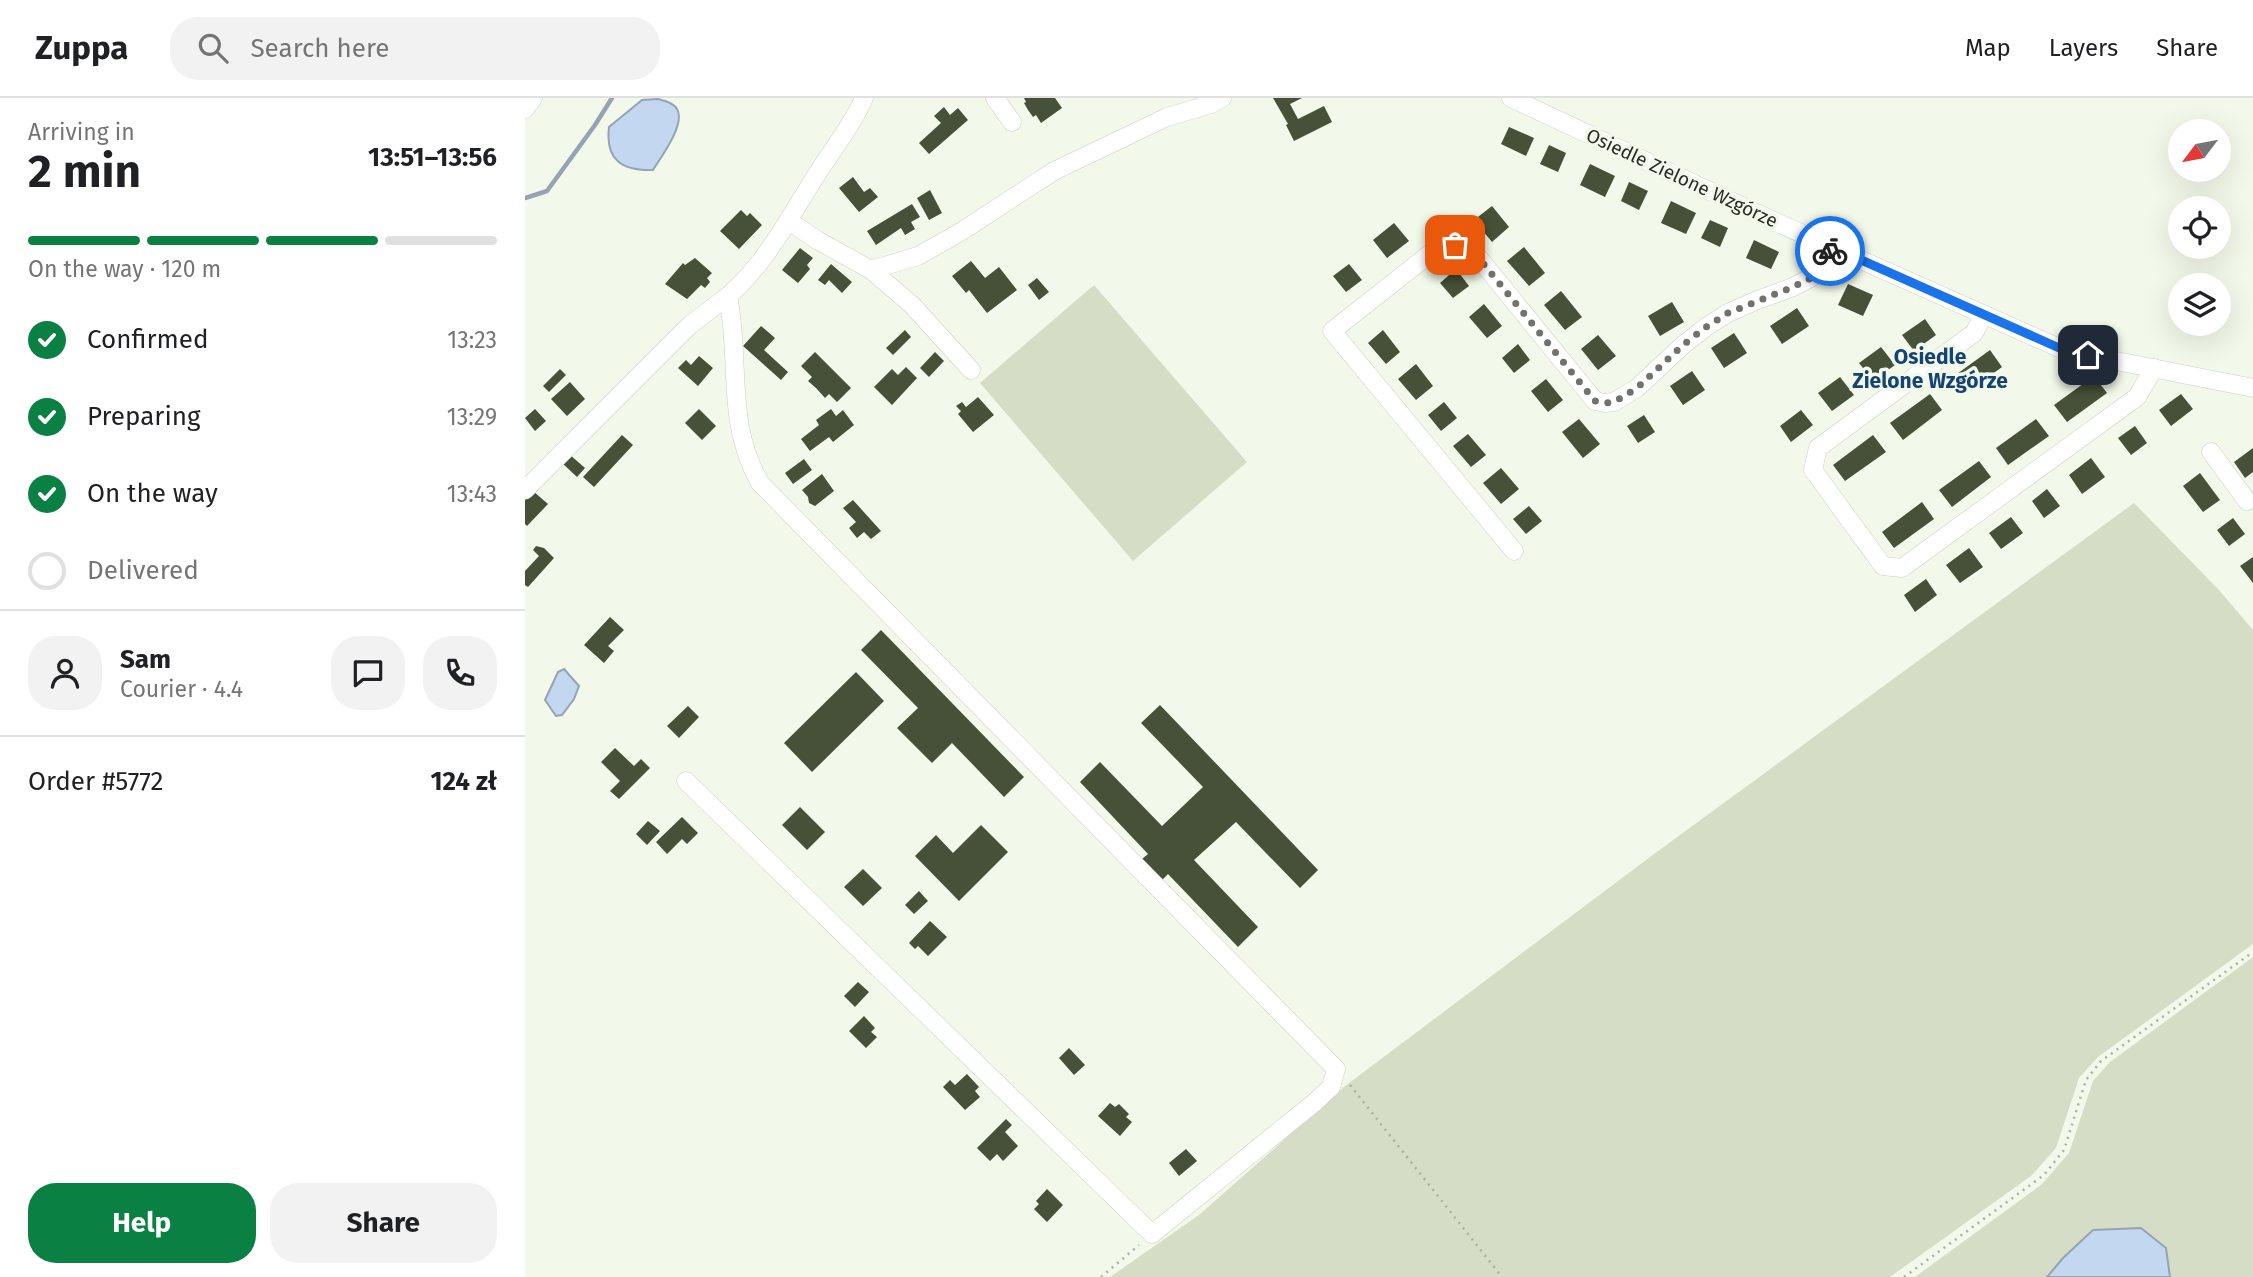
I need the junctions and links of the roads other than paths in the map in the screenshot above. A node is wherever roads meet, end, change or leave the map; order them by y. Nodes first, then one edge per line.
1 (533, 98) edge
2 (864, 98) edge
3 (995, 98) edge
4 (1222, 98) edge
5 (1513, 99) edge
6 (525, 109) edge
7 (1011, 121) dead end
8 (789, 221) junction
9 (1832, 247) junction
10 (871, 271) junction
11 (728, 296) junction
12 (1984, 314) junction
13 (2154, 368) junction
14 (971, 370) dead end
15 (2253, 388) edge
16 (2211, 452) dead end
17 (525, 490) edge
18 (2251, 503) edge
19 (1514, 551) dead end
20 (686, 782) dead end

1 - 6 street
2 - 8 street
3 - 7 street
4 - 10 street
5 - 9 street, Osiedle Zielone Wzgórze
8 - 10 street
8 - 11 street
9 - 12 street, Osiedle Zielone Wzgórze
9 - 19 street
10 - 14 street
11 - 17 street
11 - 20 street
12 - 13 street, Osiedle Zielone Wzgórze
12 - 13 street
13 - 15 street, Osiedle Zielone Wzgórze
16 - 18 street

